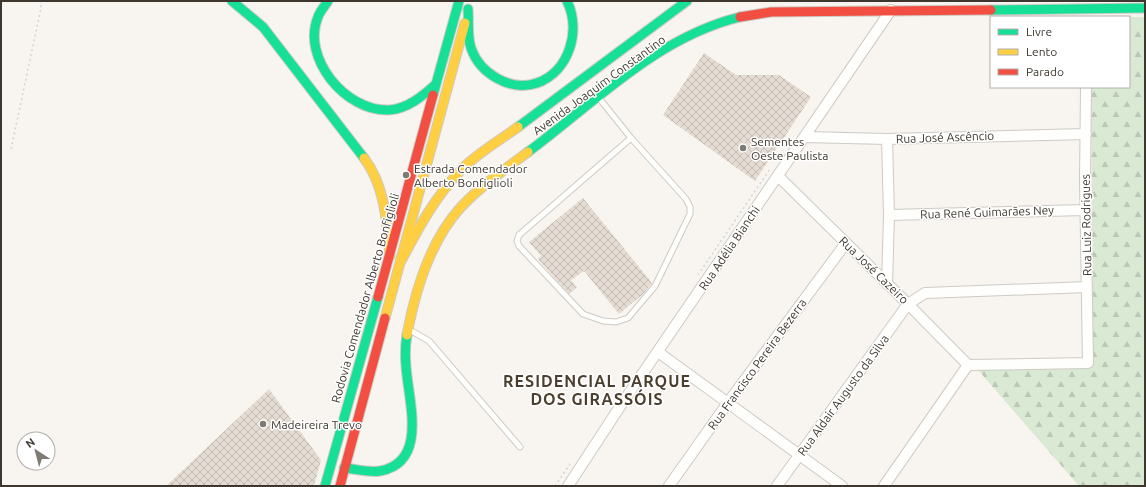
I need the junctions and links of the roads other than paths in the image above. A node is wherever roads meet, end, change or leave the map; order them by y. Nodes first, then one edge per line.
1 (232, 1) edge
2 (328, 1) edge
3 (459, 1) edge
4 (568, 1) edge
5 (687, 1) edge
6 (469, 5) edge
7 (1145, 8) edge
8 (891, 10) junction
9 (1087, 13) edge
10 (436, 84) junction
11 (1086, 88) edge
12 (599, 97) junction
13 (1086, 134) junction
14 (805, 137) junction
15 (632, 138) junction
16 (887, 139) junction
17 (778, 176) junction
18 (1086, 210) junction
19 (889, 215) junction
20 (846, 243) junction
21 (390, 256) junction
22 (400, 263) junction
23 (887, 284) junction
24 (1087, 287) junction
25 (908, 304) junction
26 (407, 328) junction
27 (658, 352) junction
28 (968, 365) junction
29 (727, 404) junction
30 (520, 447) dead end
31 (800, 455) junction
32 (344, 468) junction
33 (325, 486) edge
34 (340, 486) edge
35 (568, 486) edge
36 (669, 486) edge
37 (777, 486) edge
38 (842, 486) edge
39 (884, 486) edge

1 - 21 main road
2 - 10 main road
3 - 10 main road, Rodovia Comendador Alberto Bonfiglioli
4 - 6 main road
5 - 22 main road
6 - 22 main road, Rodovia Comendador Alberto Bonfiglioli
7 - 9 main road, Avenida Joaquim Constantino
8 - 9 main road, Avenida Joaquim Constantino
8 - 12 main road, Avenida Joaquim Constantino
8 - 14 street, Rua Adélia Bianchi
10 - 21 main road, Rodovia Comendador Alberto Bonfiglioli
11 - 13 street, Rua Luiz Rodrigues
12 - 15 lane
12 - 26 main road, Avenida Joaquim Constantino
13 - 16 street, Rua José Ascêncio
13 - 18 street, Rua Luiz Rodrigues
14 - 16 street, Rua José Ascêncio
14 - 17 street, Rua Adélia Bianchi
15 - 15 lane
16 - 19 street
17 - 20 street, Rua José Cazeiro
17 - 27 street, Rua Adélia Bianchi
18 - 19 street, Rua René Guimarães Ney
18 - 24 street, Rua Luiz Rodrigues
19 - 23 street
20 - 23 street, Rua José Cazeiro
20 - 29 street, Rua Francisco Pereira Bezerra
21 - 33 main road, Rodovia Comendador Alberto Bonfiglioli
22 - 32 main road, Rodovia Comendador Alberto Bonfiglioli
23 - 25 street, Rua José Cazeiro
24 - 25 street
24 - 28 street, Rua Luiz Rodrigues
25 - 28 street, Rua José Cazeiro
25 - 31 street, Rua Aldair Augusto da Silva
26 - 30 lane
26 - 32 main road, Avenida Joaquim Constantino
27 - 29 street
27 - 35 street, Rua Adélia Bianchi
28 - 39 street
29 - 31 street
29 - 36 street, Rua Francisco Pereira Bezerra
31 - 37 street, Rua Aldair Augusto da Silva
31 - 38 street
32 - 34 main road, Rodovia Comendador Alberto Bonfiglioli

